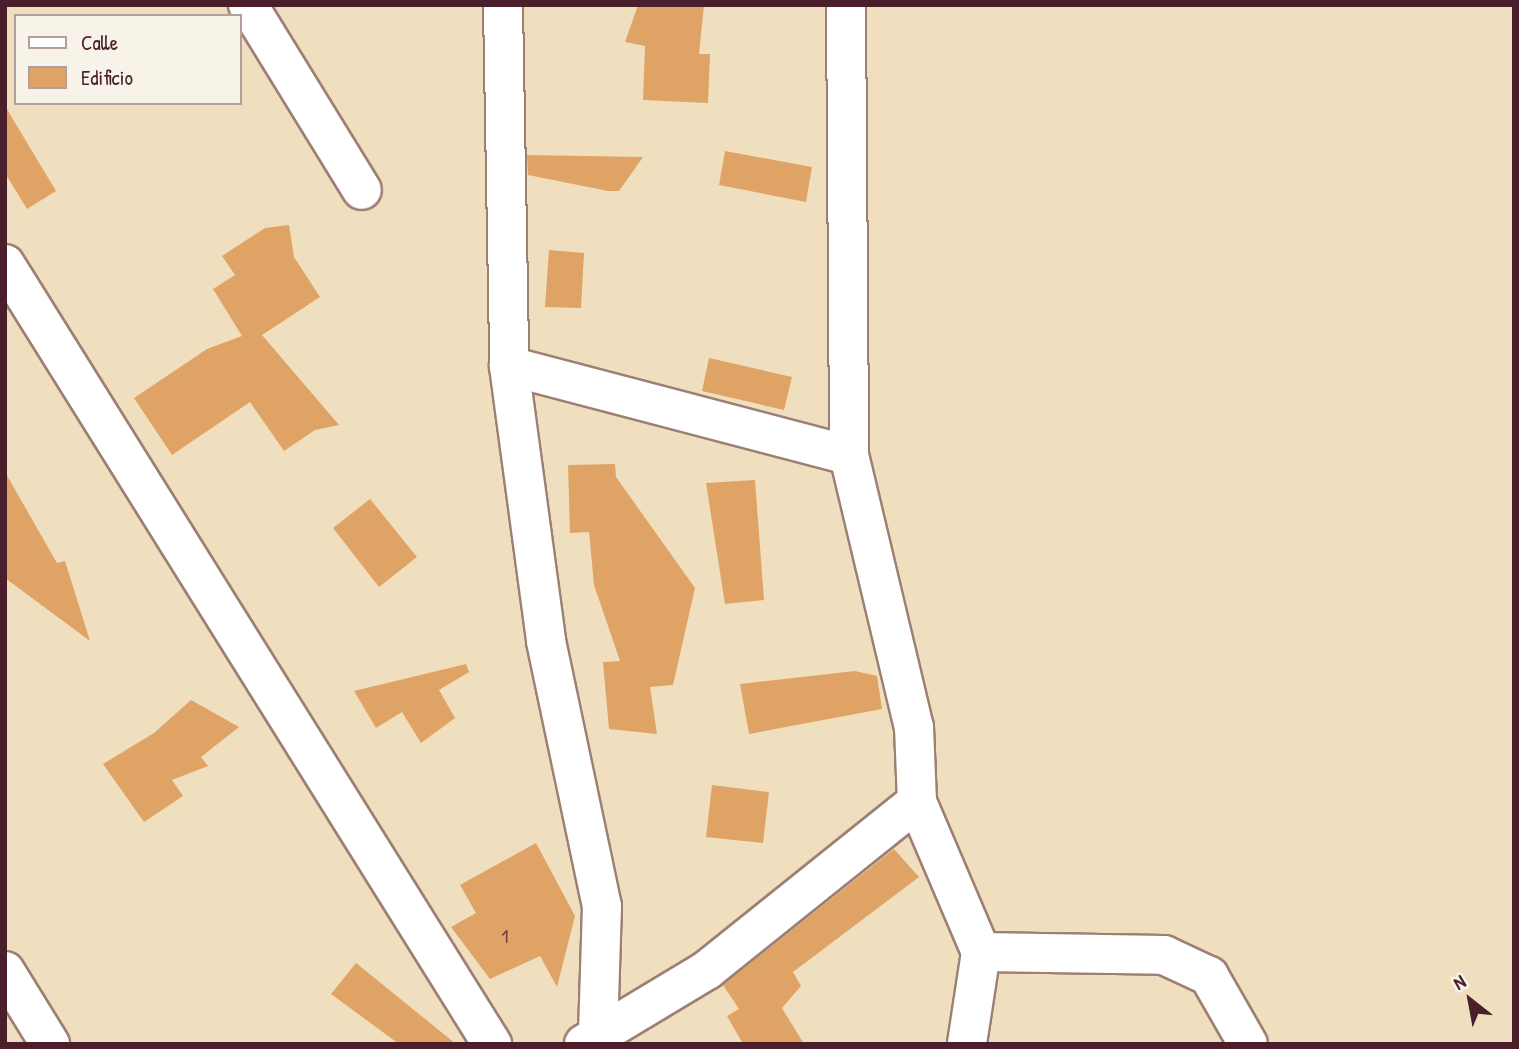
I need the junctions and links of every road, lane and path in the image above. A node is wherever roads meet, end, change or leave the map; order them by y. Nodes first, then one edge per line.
1 (248, 5) edge
2 (503, 5) edge
3 (846, 5) edge
4 (362, 190) dead end
5 (5, 264) edge
6 (509, 366) junction
7 (849, 455) junction
8 (917, 802) junction
9 (981, 952) junction
10 (5, 971) edge
11 (591, 1038) edge
12 (50, 1044) edge
13 (492, 1044) edge
14 (967, 1044) edge
15 (1248, 1044) edge

1 - 4 street
2 - 6 street
3 - 7 street
5 - 13 street
6 - 7 street
6 - 11 street
7 - 8 street
8 - 9 street
8 - 11 street
9 - 14 street
9 - 15 street
10 - 12 street

